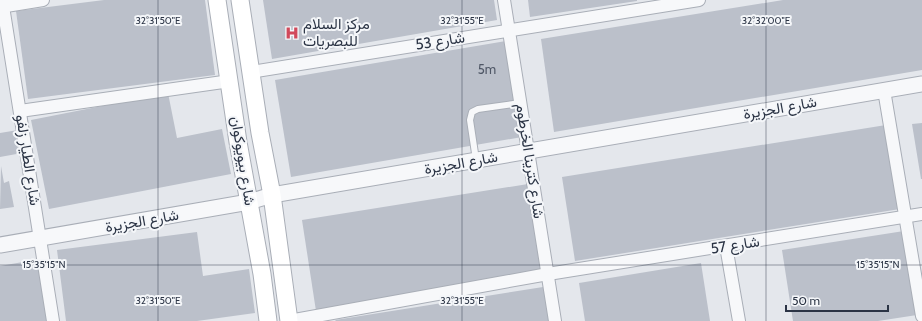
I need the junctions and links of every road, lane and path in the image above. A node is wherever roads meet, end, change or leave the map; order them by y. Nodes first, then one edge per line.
1 (43, 0) edge
2 (217, 0) edge
3 (240, 0) edge
4 (504, 0) edge
5 (699, 0) edge
6 (2, 4) edge
7 (509, 30) junction
8 (251, 72) junction
9 (230, 81) junction
10 (922, 84) edge
11 (884, 90) junction
12 (520, 103) junction
13 (20, 111) junction
14 (528, 151) junction
15 (476, 160) junction
16 (272, 195) junction
17 (249, 202) junction
18 (922, 214) edge
19 (905, 216) junction
20 (40, 238) junction
21 (0, 245) edge
22 (726, 246) junction
23 (548, 274) junction
24 (922, 316) edge
25 (53, 321) edge
26 (268, 321) edge
27 (289, 321) edge
28 (555, 321) edge
29 (739, 321) edge

1 - 6 street
2 - 9 main road, شارع بيويوكوان
3 - 8 main road, شارع بيويوكوان
4 - 7 street, شارع كترينا الخرطوم
5 - 7 street, شارع 53
6 - 13 street, شارع الطيار زلفو
7 - 8 street, شارع 53
7 - 12 street, شارع كترينا الخرطوم
8 - 16 main road, شارع بيويوكوان
9 - 13 street
9 - 17 main road, شارع بيويوكوان
10 - 11 street, شارع الجزيرة
11 - 14 street, شارع الجزيرة
11 - 19 street
12 - 14 street, شارع كترينا الخرطوم
12 - 15 lane
13 - 20 street, شارع الطيار زلفو
14 - 15 street, شارع الجزيرة
14 - 23 street, شارع كترينا الخرطوم
15 - 16 street, شارع الجزيرة
16 - 17 street, شارع الجزيرة
16 - 27 main road, شارع بيويوكوان
17 - 20 street, شارع الجزيرة
17 - 26 main road, شارع بيويوكوان
18 - 19 street, شارع 57
19 - 22 street, شارع 57
19 - 24 street
20 - 21 street, شارع الجزيرة
20 - 25 street, شارع الطيار زلفو
22 - 23 street, شارع 57
22 - 29 street
23 - 27 street, شارع 57
23 - 28 street, شارع كترينا الخرطوم

